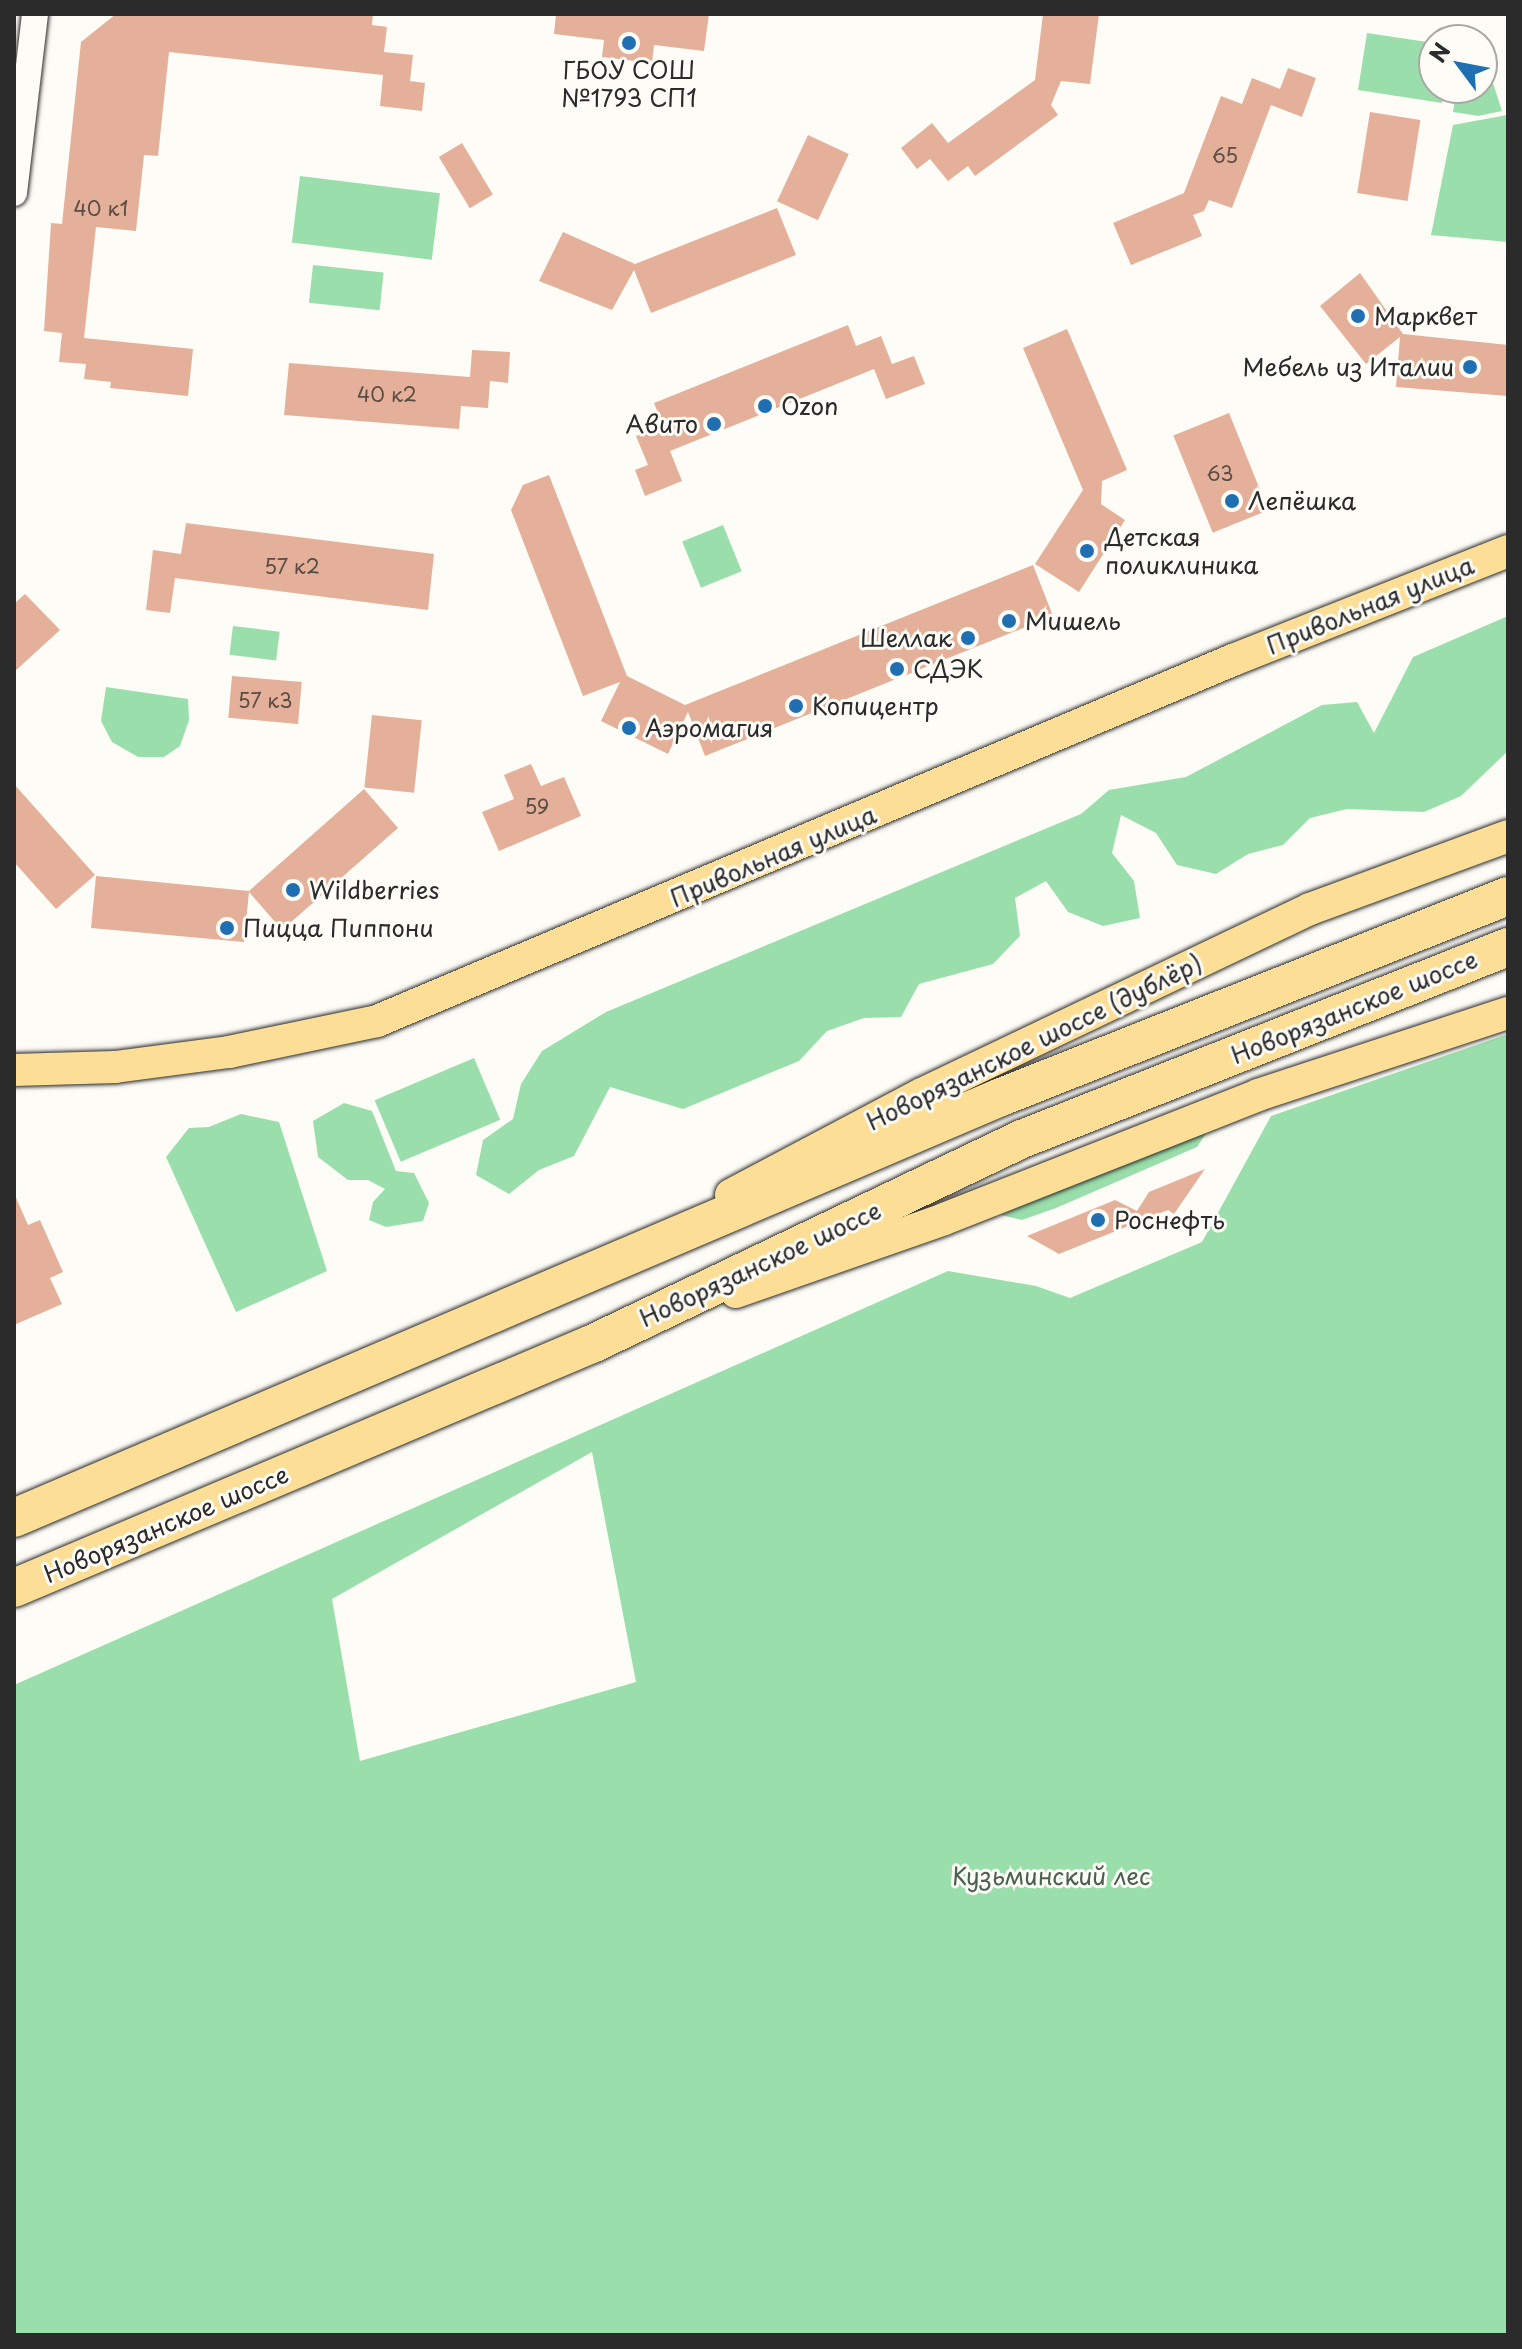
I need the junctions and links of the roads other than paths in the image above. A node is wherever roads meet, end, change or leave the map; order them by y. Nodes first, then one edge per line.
1 (35, 14) edge
2 (14, 193) edge
3 (1508, 551) edge
4 (1508, 836) edge
5 (1508, 896) edge
6 (1508, 947) edge
7 (1508, 1013) edge
8 (14, 1070) edge
9 (573, 1279) junction
10 (615, 1333) junction
11 (14, 1518) edge
12 (14, 1588) edge

1 - 2 street
3 - 8 main road, Привольная улица
4 - 9 main road, Новорязанское шоссе (дублёр)
5 - 9 highway, Новорязанское шоссе
6 - 10 highway, Новорязанское шоссе
7 - 10 main road
9 - 11 highway, Новорязанское шоссе
10 - 12 highway, Новорязанское шоссе

